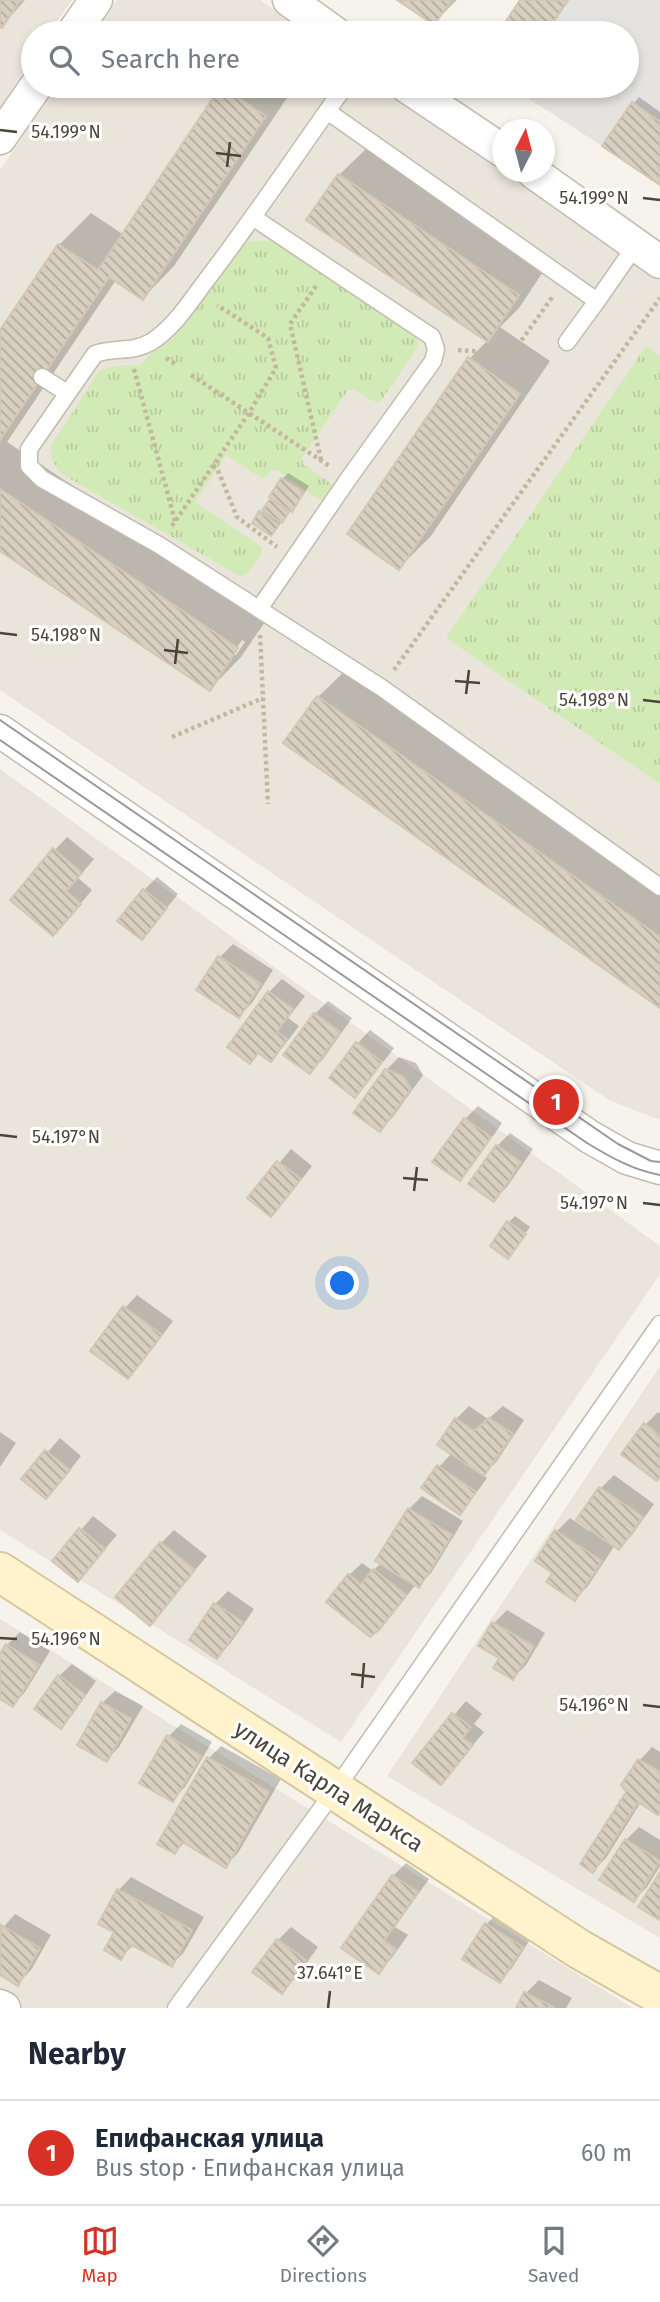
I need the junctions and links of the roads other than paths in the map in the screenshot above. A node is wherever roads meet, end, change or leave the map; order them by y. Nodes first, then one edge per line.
1 (96, 0) edge
2 (289, 0) edge
3 (81, 21) edge
4 (318, 21) edge
5 (28, 98) edge
6 (336, 98) edge
7 (424, 98) edge
8 (327, 111) junction
9 (0, 138) edge
10 (492, 144) edge
11 (547, 182) edge
12 (254, 218) junction
13 (648, 253) edge
14 (597, 301) junction
15 (567, 342) dead end
16 (42, 377) dead end
17 (67, 393) junction
18 (259, 609) junction
19 (0, 731) edge
20 (660, 887) edge
21 (660, 1168) edge
22 (660, 1324) edge
23 (0, 1572) edge
24 (335, 1790) junction
25 (660, 1995) edge
26 (176, 2008) edge

1 - 3 street
2 - 4 street
5 - 9 street
6 - 8 lane
7 - 10 street
8 - 12 lane
8 - 14 lane
11 - 13 street
12 - 17 lane
12 - 18 lane
13 - 14 lane
14 - 15 lane
16 - 17 lane
17 - 18 lane
18 - 20 lane
19 - 21 street
22 - 24 lane
23 - 24 main road, улица Карла Маркса
24 - 25 main road, улица Карла Маркса
24 - 26 lane

